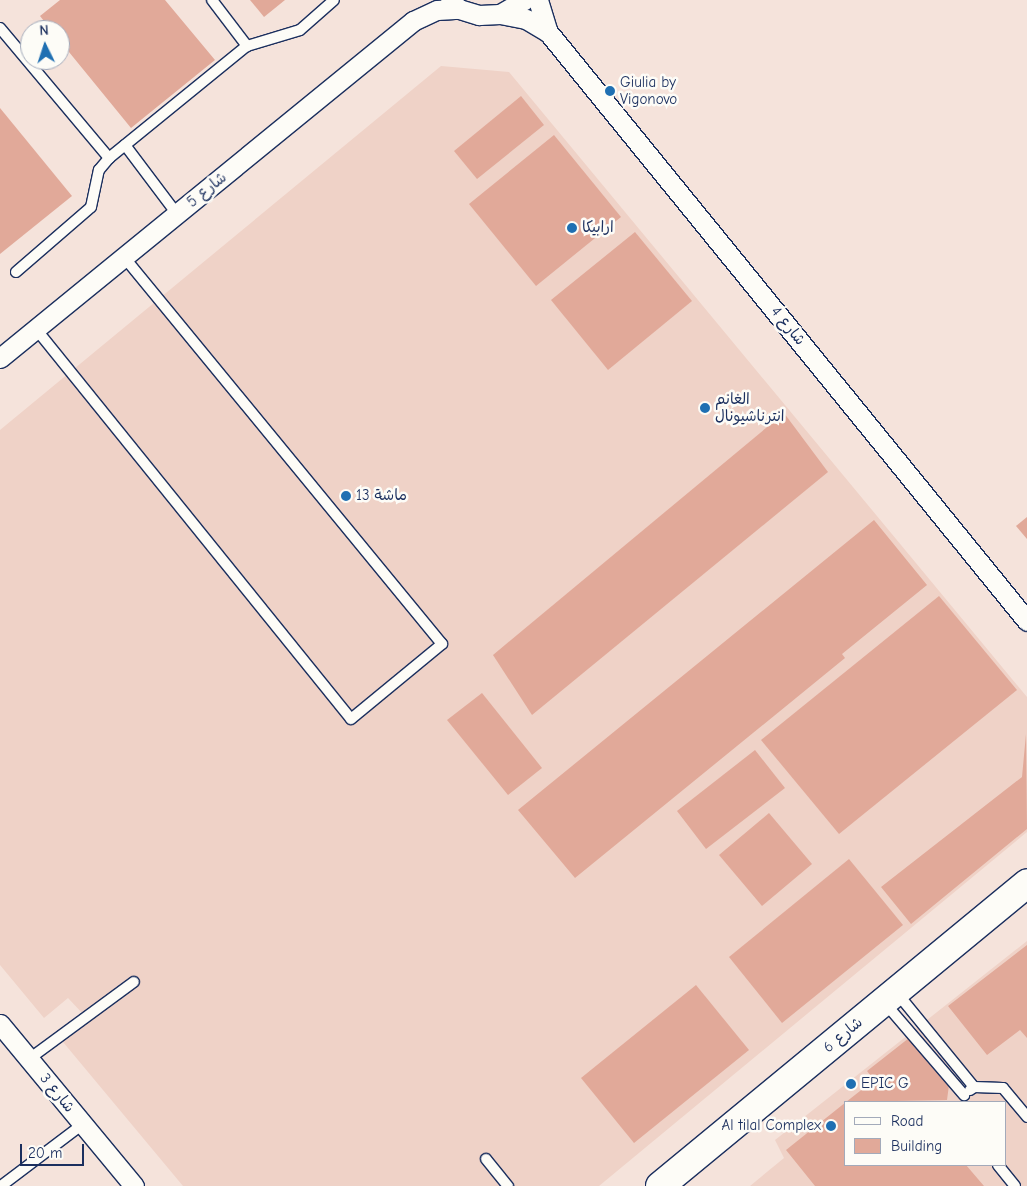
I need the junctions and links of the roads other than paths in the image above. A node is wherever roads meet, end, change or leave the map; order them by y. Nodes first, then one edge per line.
1 (212, 0) edge
2 (334, 0) edge
3 (425, 0) edge
4 (524, 0) edge
5 (538, 0) edge
6 (454, 4) edge
7 (500, 14) junction
8 (413, 22) junction
9 (0, 28) edge
10 (548, 32) junction
11 (247, 46) junction
12 (125, 145) junction
13 (110, 158) junction
14 (177, 214) junction
15 (124, 257) junction
16 (16, 272) dead end
17 (36, 328) junction
18 (0, 358) edge
19 (1027, 621) edge
20 (1027, 883) edge
21 (134, 982) dead end
22 (890, 996) junction
23 (0, 1024) edge
24 (29, 1059) junction
25 (974, 1086) junction
26 (964, 1099) edge
27 (1027, 1117) edge
28 (83, 1124) junction
29 (486, 1159) dead end
30 (999, 1166) edge
31 (1, 1186) edge
32 (134, 1186) edge
33 (508, 1186) edge
34 (660, 1186) edge
35 (1016, 1186) edge

1 - 11 lane
2 - 11 lane
3 - 8 street, شارع 5
4 - 7 street
5 - 10 street, شارع 4
6 - 7 street, شارع 5
6 - 8 street, شارع 5
7 - 10 street, شارع 4
8 - 14 street, شارع 5
9 - 13 lane
10 - 19 street, شارع 4
11 - 12 lane
12 - 13 lane
12 - 14 lane
13 - 16 lane
14 - 15 street, شارع 5
15 - 17 street, شارع 5
15 - 17 lane
17 - 18 street, شارع 5
20 - 22 street, شارع 6
21 - 24 lane
22 - 25 lane
22 - 26 lane
22 - 34 street, شارع 6
23 - 24 street, شارع 3
24 - 28 street, شارع 3
25 - 26 lane
25 - 27 lane
28 - 31 lane
28 - 32 street, شارع 3
29 - 33 lane
30 - 35 lane

